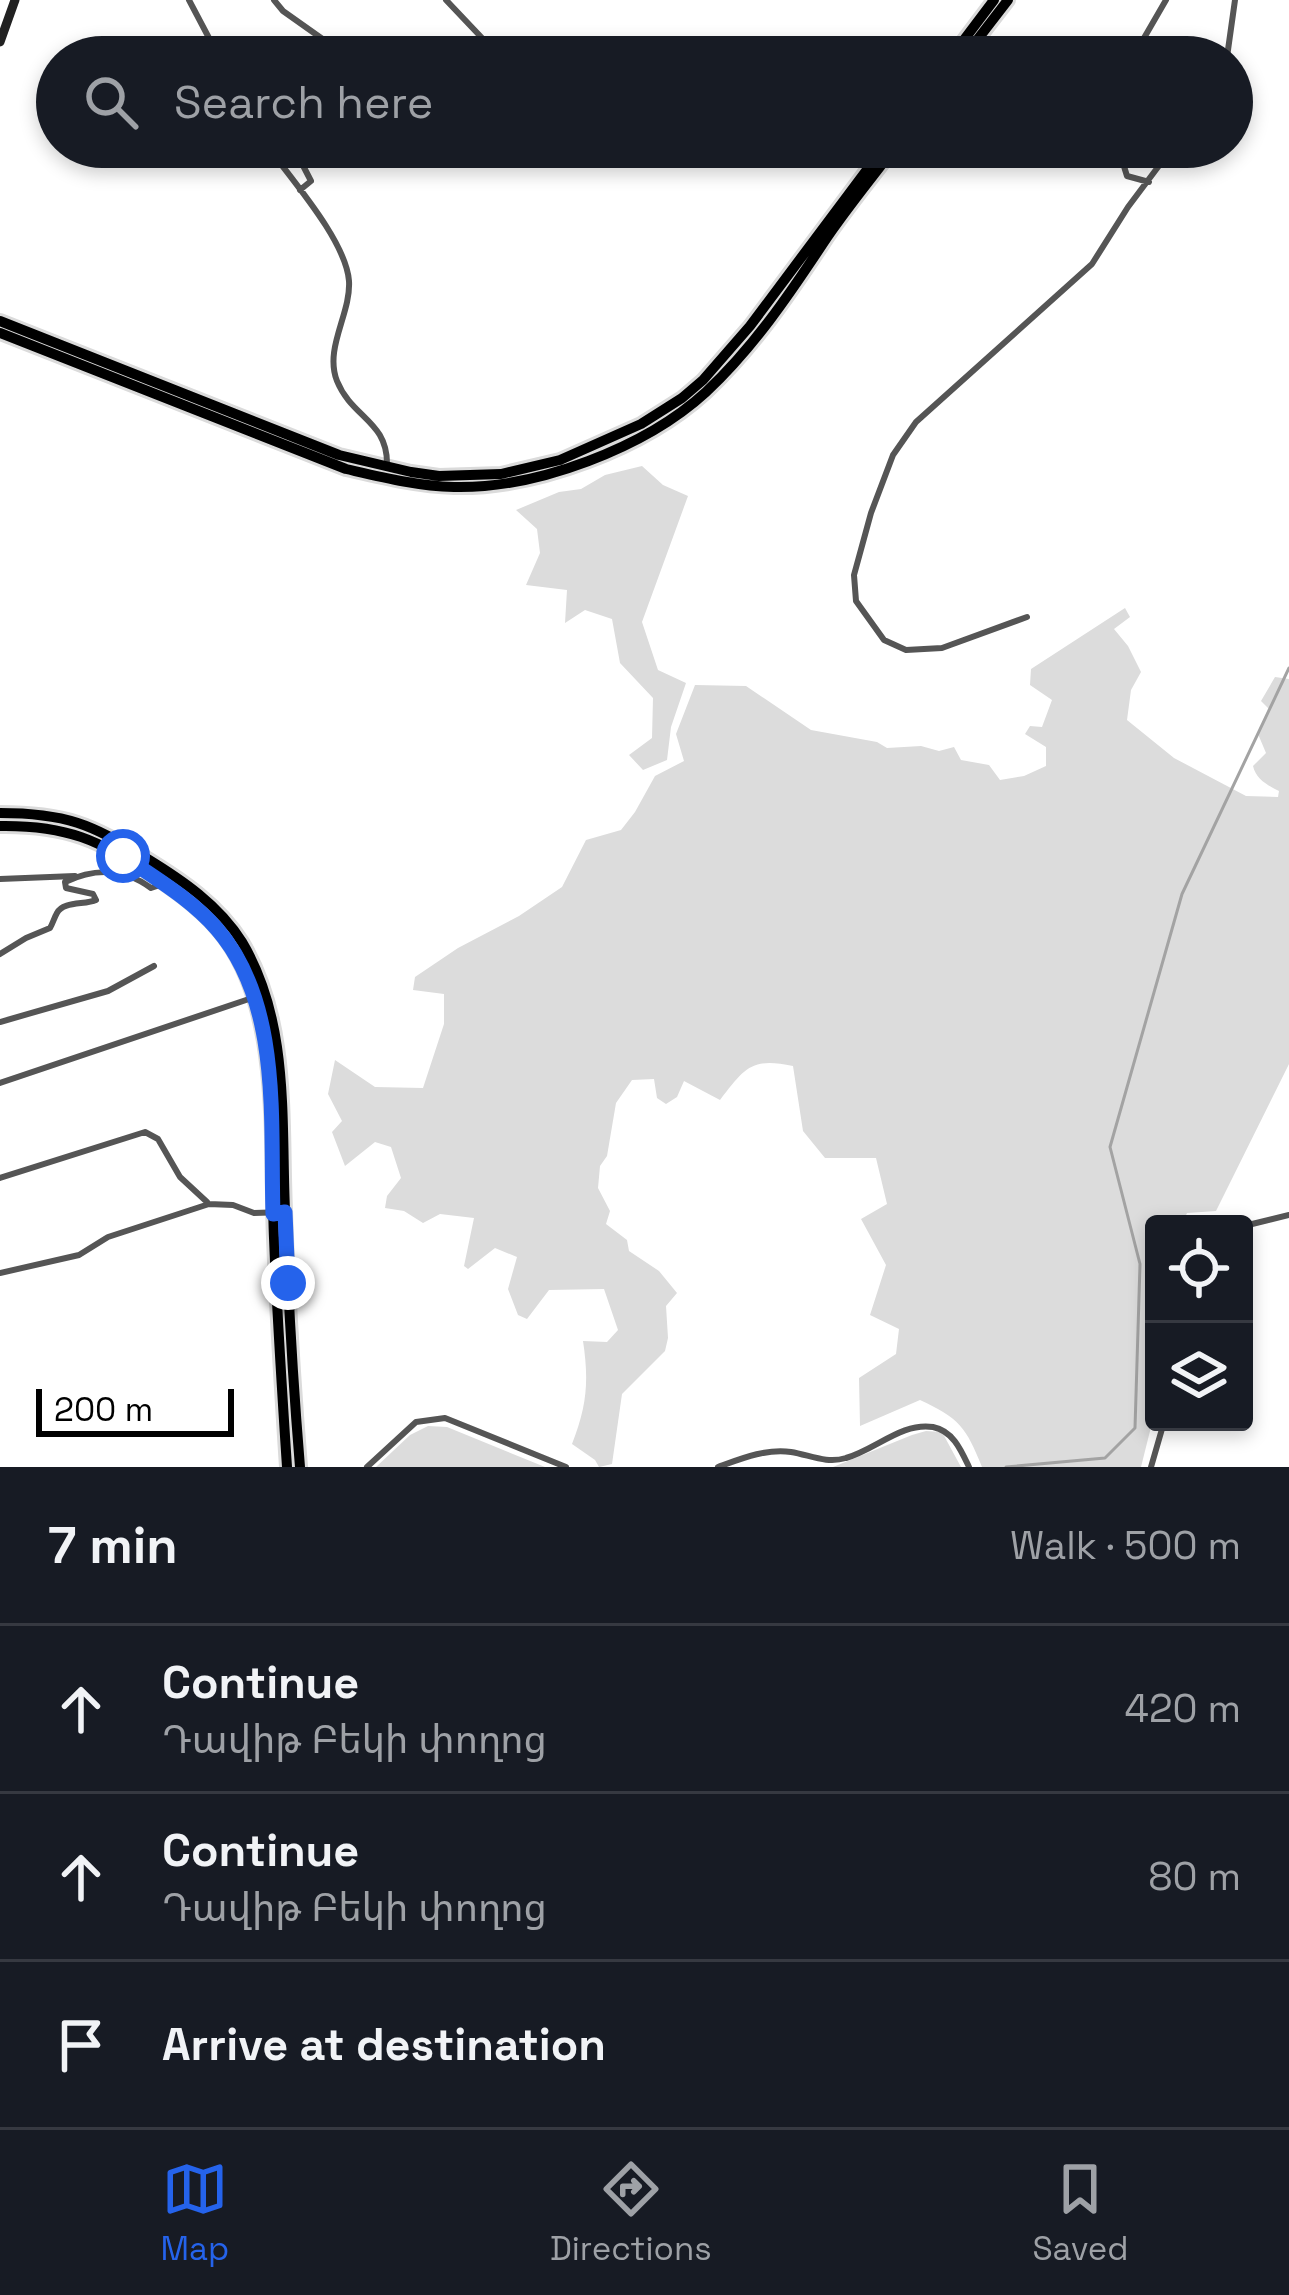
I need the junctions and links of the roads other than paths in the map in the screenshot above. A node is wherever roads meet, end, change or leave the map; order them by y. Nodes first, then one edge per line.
1 (15, 0) edge
2 (189, 0) edge
3 (274, 0) edge
4 (446, 0) edge
5 (994, 0) edge
6 (1007, 0) edge
7 (1166, 0) edge
8 (1235, 0) edge
9 (208, 36) edge
10 (318, 36) edge
11 (480, 36) edge
12 (967, 36) edge
13 (980, 36) edge
14 (1145, 36) edge
15 (1230, 36) edge
16 (0, 42) edge
17 (284, 168) edge
18 (304, 168) edge
19 (869, 168) edge
20 (879, 168) edge
21 (1125, 168) edge
22 (1159, 168) edge
23 (1149, 182) junction
24 (300, 190) junction
25 (816, 245) junction
26 (0, 321) edge
27 (0, 333) edge
28 (157, 390) junction
29 (386, 473) junction
30 (1027, 617) dead end
31 (0, 813) edge
32 (0, 826) edge
33 (79, 876) junction
34 (0, 879) edge
35 (163, 884) junction
36 (0, 954) edge
37 (154, 967) dead end
38 (259, 995) junction
39 (0, 1022) edge
40 (0, 1083) edge
41 (0, 1178) edge
42 (209, 1204) junction
43 (279, 1213) junction
44 (1289, 1214) edge
45 (1253, 1224) edge
46 (0, 1273) edge
47 (1161, 1431) edge
48 (287, 1467) edge
49 (300, 1467) edge
50 (367, 1467) edge
51 (566, 1467) edge
52 (718, 1467) edge
53 (969, 1467) edge
54 (1150, 1467) edge

1 - 16 main road
2 - 9 street
3 - 10 street
4 - 11 street
5 - 12 main road
6 - 13 main road
7 - 14 street
8 - 15 street
17 - 24 street
18 - 24 street
19 - 25 main road
20 - 25 main road
21 - 23 street
22 - 23 street
23 - 30 street
24 - 29 street
25 - 29 main road
26 - 28 main road
27 - 28 main road
28 - 29 main road
31 - 38 main road
32 - 35 main road
33 - 34 street
33 - 35 street
33 - 36 street
35 - 38 main road
37 - 39 street
38 - 40 street
38 - 43 main road
41 - 42 street
42 - 43 street
42 - 46 street
43 - 48 main road
43 - 49 main road
44 - 45 street
47 - 54 street
50 - 51 street
52 - 53 street

